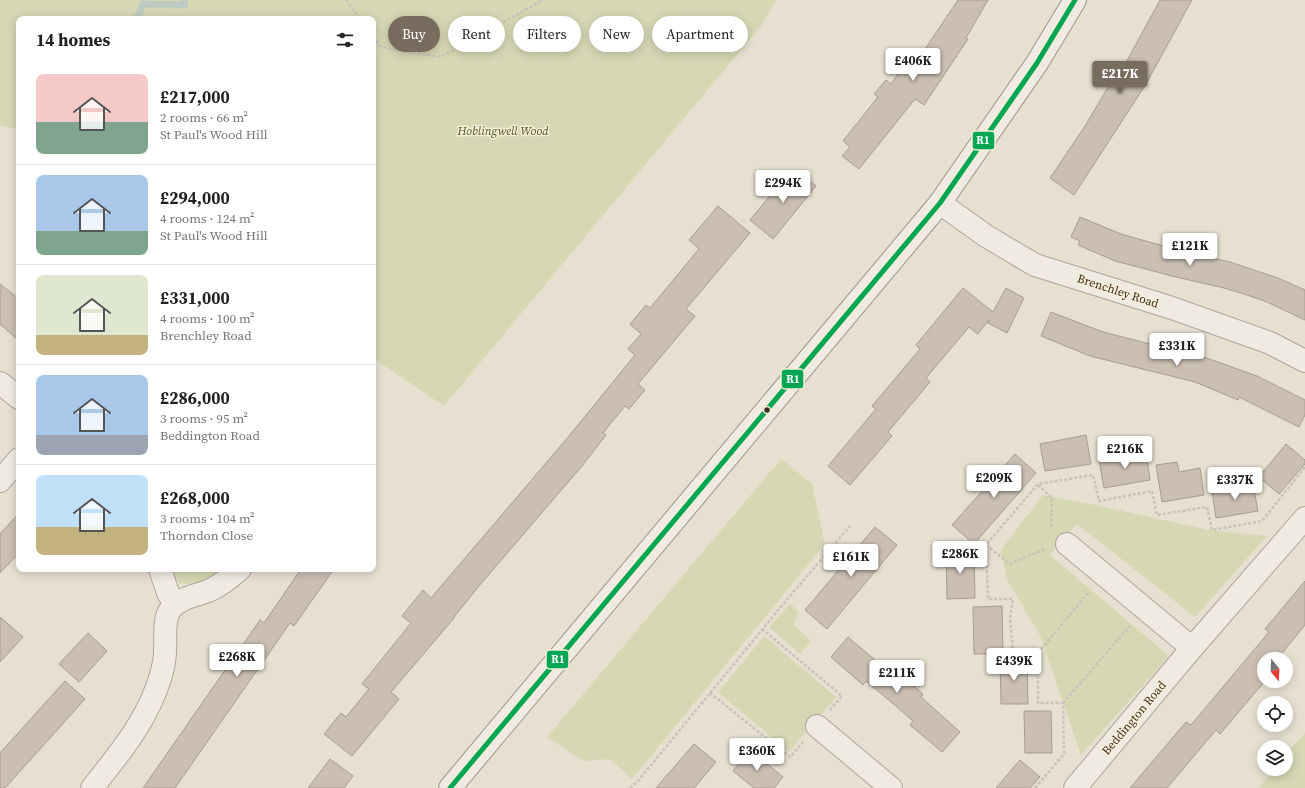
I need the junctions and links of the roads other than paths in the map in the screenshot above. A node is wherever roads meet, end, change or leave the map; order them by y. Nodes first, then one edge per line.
1 (1075, 0) edge
2 (940, 203) junction
3 (1305, 361) edge
4 (0, 383) edge
5 (16, 396) edge
6 (16, 462) edge
7 (0, 481) edge
8 (1305, 518) edge
9 (1058, 546) road end
10 (161, 572) edge
11 (237, 572) edge
12 (175, 604) junction
13 (1192, 648) junction
14 (817, 726) road end
15 (92, 788) edge
16 (450, 788) edge
17 (891, 788) edge
18 (1075, 788) edge

1 - 2 street
2 - 3 street, Brenchley Road
2 - 16 street
4 - 5 street
6 - 7 street
8 - 13 street, Beddington Road
9 - 13 street
10 - 12 street
11 - 12 street
12 - 15 street
13 - 18 street, Beddington Road
14 - 17 street

